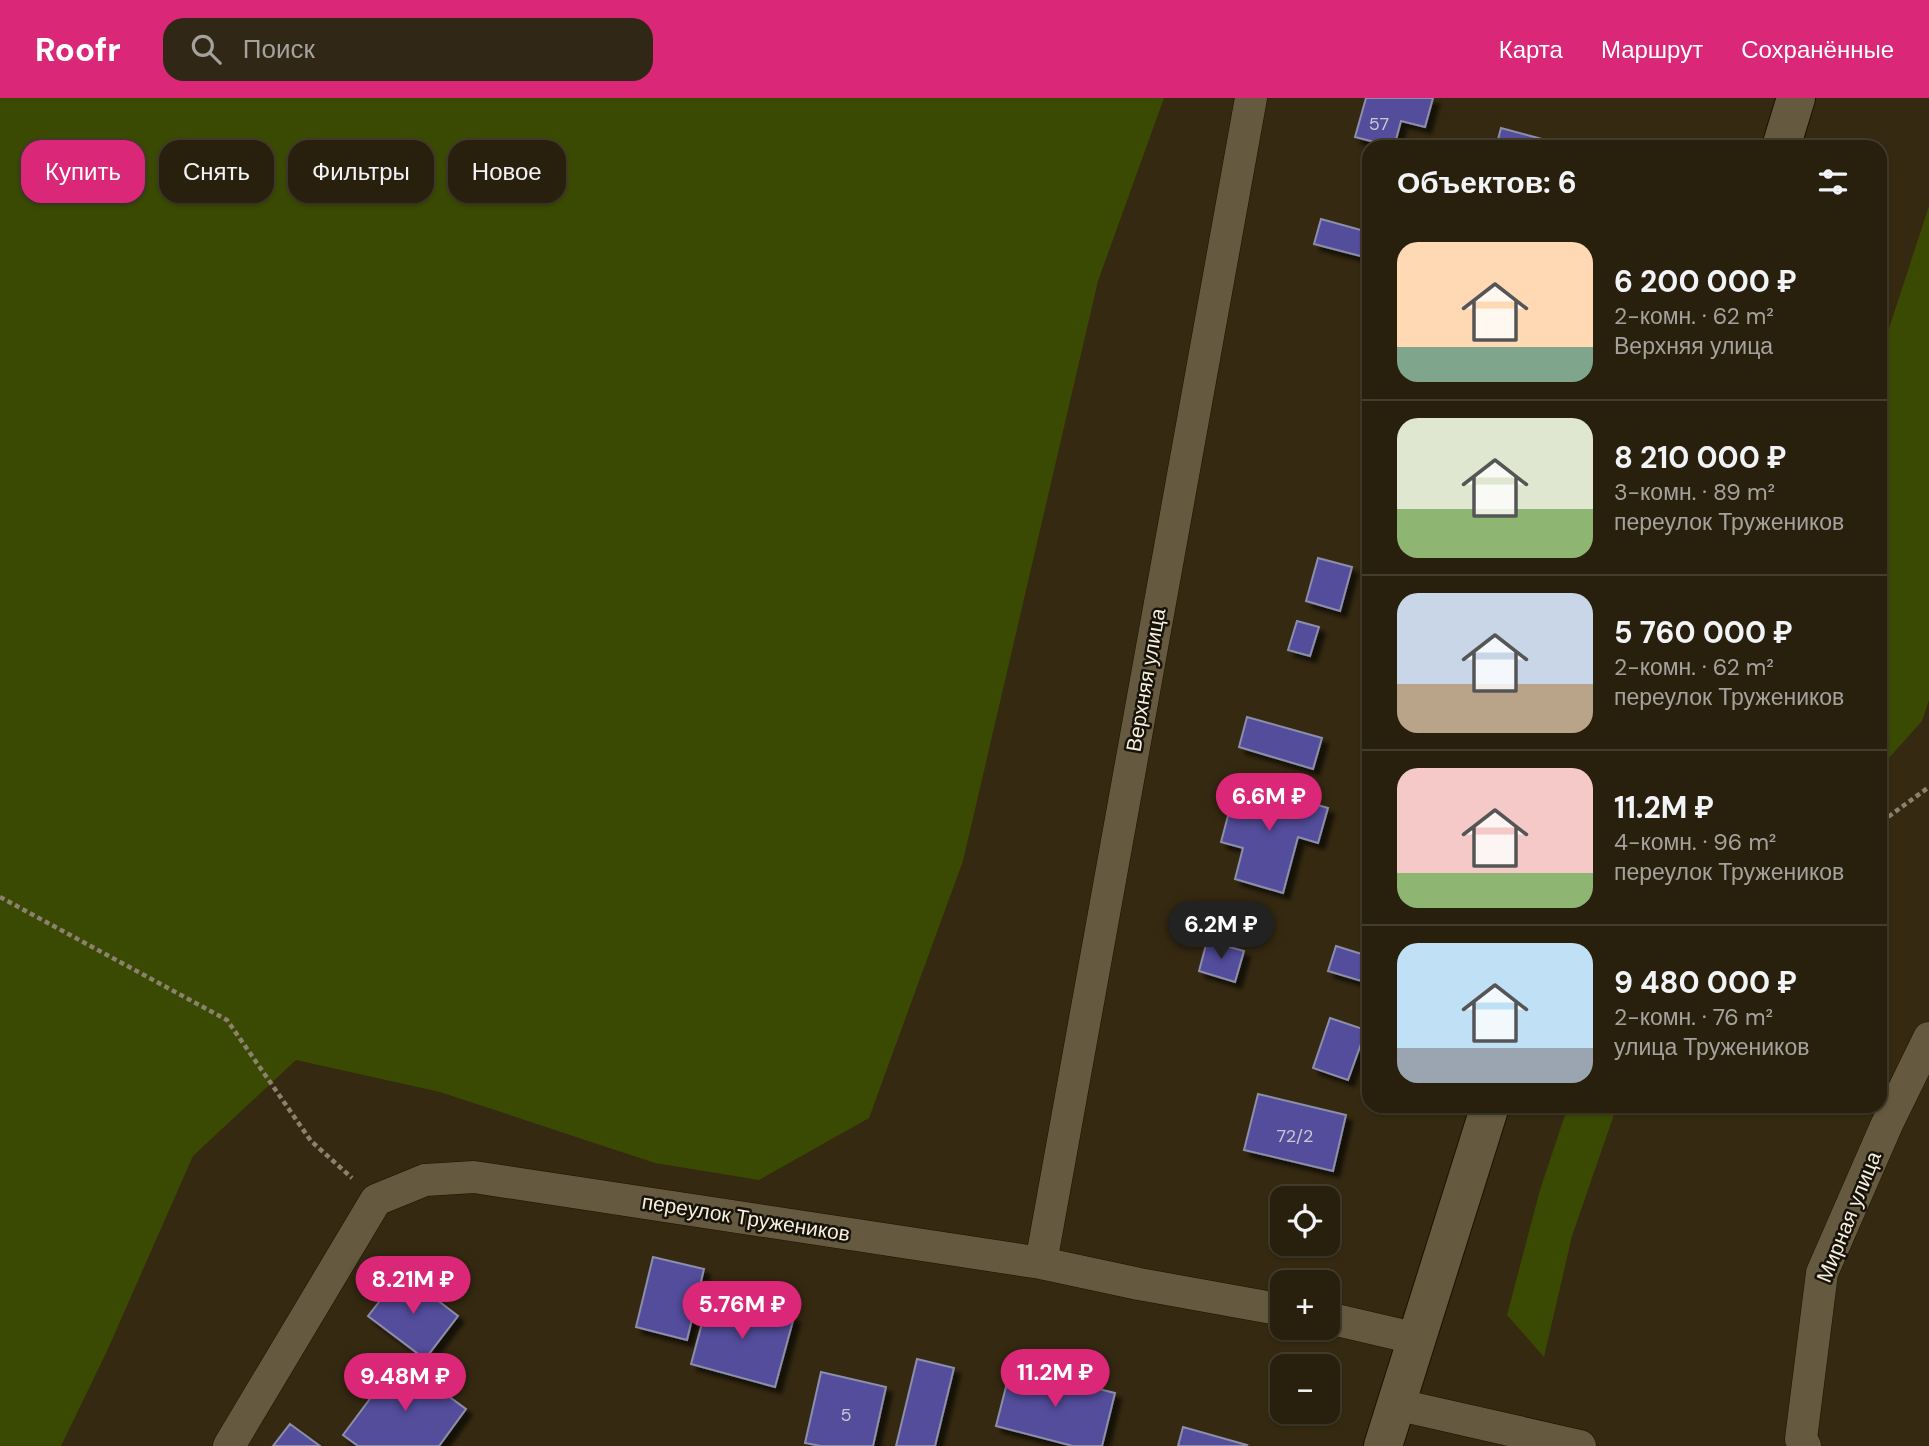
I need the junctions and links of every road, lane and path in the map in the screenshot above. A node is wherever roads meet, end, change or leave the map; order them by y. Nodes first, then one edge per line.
1 (1251, 98) edge
2 (1796, 98) edge
3 (1783, 140) edge
4 (1929, 787) edge
5 (1887, 817) edge
6 (0, 897) edge
7 (1929, 1038) edge
8 (1488, 1113) edge
9 (376, 1200) junction
10 (1041, 1262) junction
11 (1270, 1308) edge
12 (1340, 1321) edge
13 (1418, 1339) junction
14 (1395, 1404) junction
15 (229, 1446) edge
16 (1383, 1446) edge
17 (1580, 1446) edge
18 (1805, 1446) edge

1 - 10 street, Верхняя улица
2 - 3 street
4 - 5 path
6 - 9 path
7 - 18 street, Мирная улица
8 - 13 street
9 - 10 street, переулок Тружеников
9 - 15 street
10 - 11 street, переулок Тружеников
12 - 13 street
13 - 14 street
14 - 16 street
14 - 17 street

